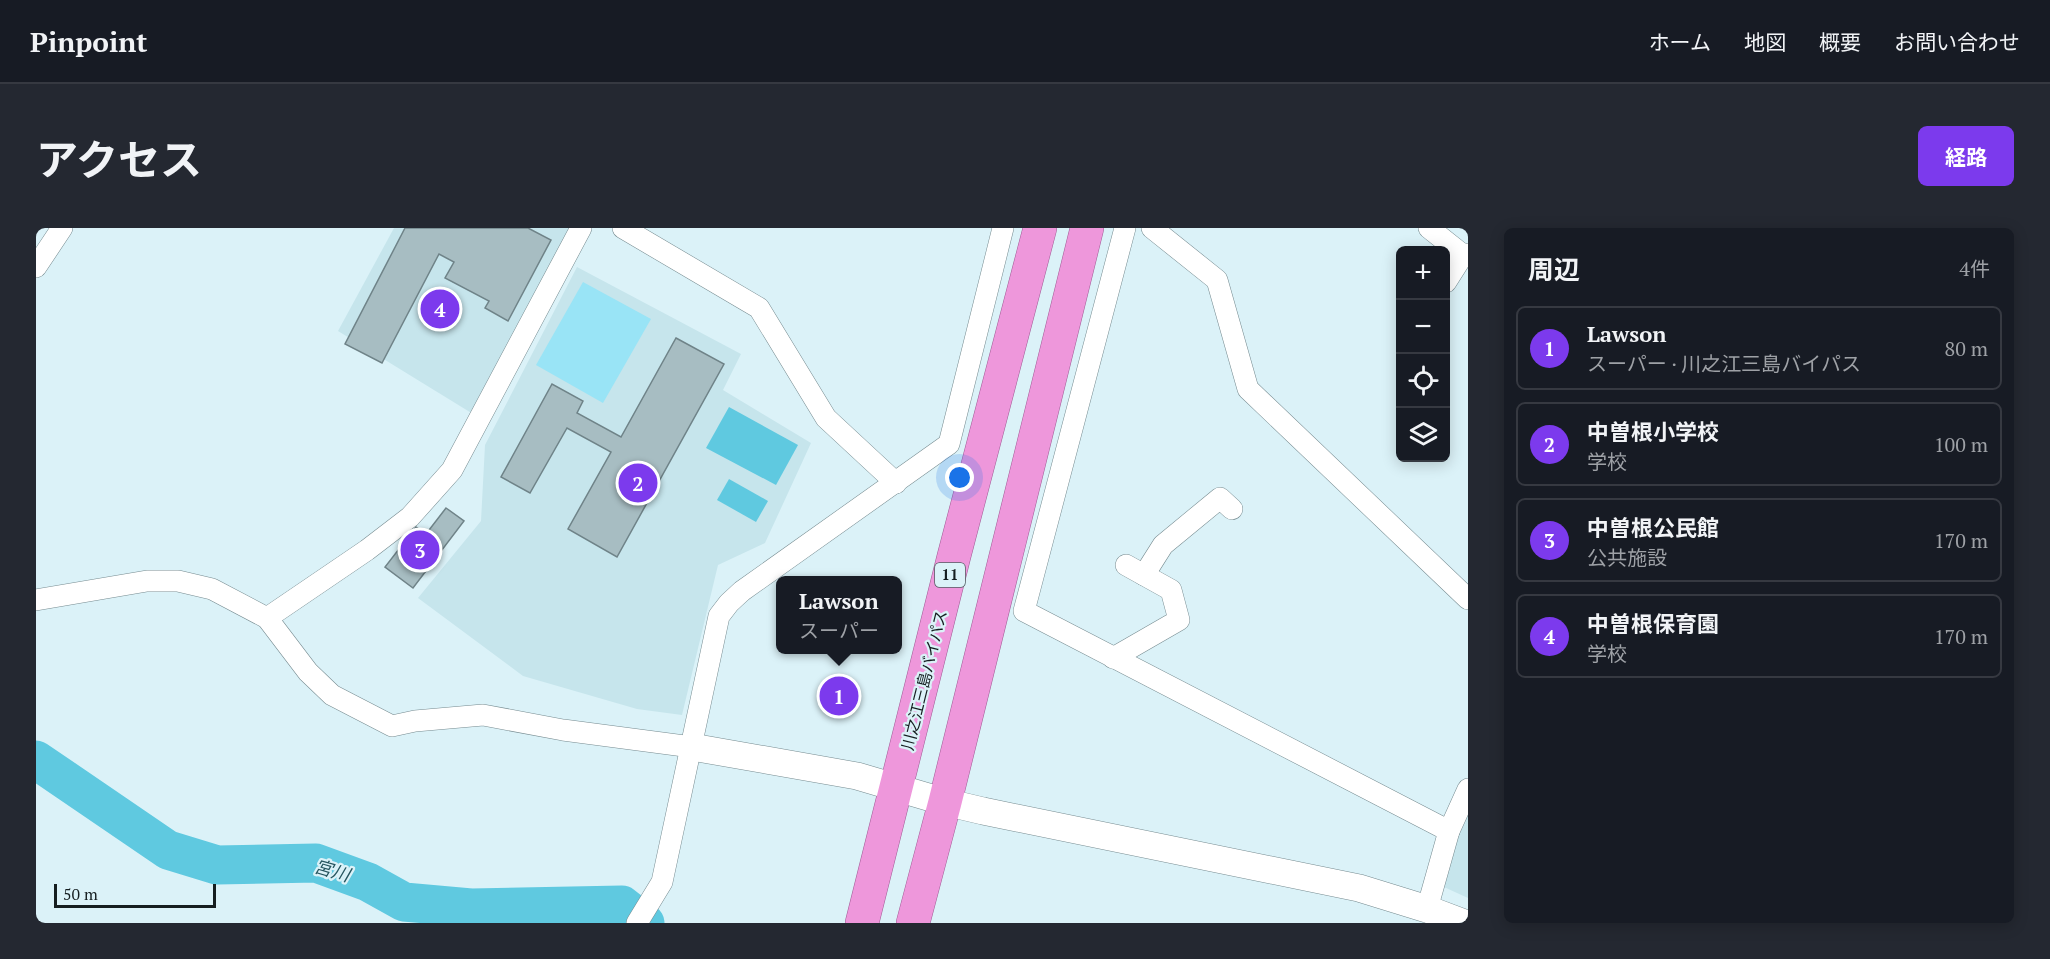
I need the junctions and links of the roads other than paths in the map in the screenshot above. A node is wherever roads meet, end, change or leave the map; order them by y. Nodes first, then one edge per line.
1 (62, 228) edge
2 (581, 228) edge
3 (623, 228) edge
4 (1003, 228) edge
5 (1041, 228) edge
6 (1087, 228) edge
7 (1125, 228) edge
8 (1152, 228) edge
9 (1429, 228) edge
10 (1466, 254) edge
11 (36, 267) edge
12 (1450, 276) edge
13 (896, 483) junction
14 (1232, 509) dead end
15 (1468, 599) edge
16 (36, 600) edge
17 (267, 618) junction
18 (1113, 658) junction
19 (692, 747) junction
20 (898, 787) junction
21 (1468, 789) edge
22 (945, 802) junction
23 (1449, 831) junction
24 (1427, 909) junction
25 (641, 917) edge
26 (862, 923) edge
27 (913, 923) edge
28 (1464, 923) edge

1 - 11 street
2 - 17 street
3 - 13 street
4 - 13 street
5 - 20 highway, 川之江三島バイパス / 11
6 - 22 highway
7 - 18 street
8 - 15 street
9 - 10 street
10 - 12 street
13 - 19 street
14 - 18 street
16 - 17 street
17 - 19 street
18 - 23 street
19 - 20 street
19 - 25 street
20 - 22 street
20 - 26 highway, 川之江三島バイパス / 11
21 - 23 street
22 - 24 street
22 - 27 highway
23 - 24 street
24 - 28 street

